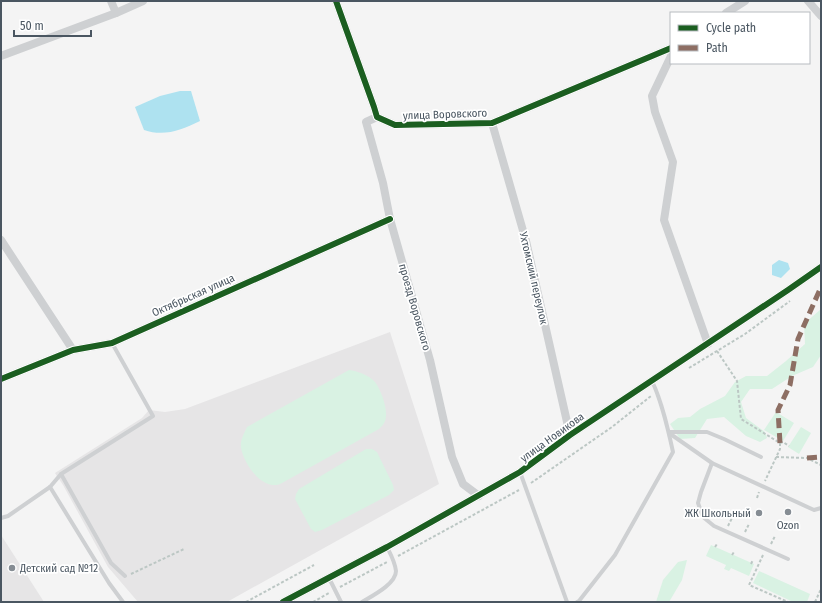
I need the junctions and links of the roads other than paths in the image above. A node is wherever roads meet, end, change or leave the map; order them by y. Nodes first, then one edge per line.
1 (111, 1) edge
2 (143, 1) edge
3 (336, 1) edge
4 (744, 1) edge
5 (808, 1) edge
6 (728, 12) edge
7 (116, 13) junction
8 (821, 16) edge
9 (670, 48) edge
10 (1, 56) edge
11 (670, 58) edge
12 (377, 117) junction
13 (492, 123) junction
14 (390, 219) junction
15 (1, 240) edge
16 (821, 267) edge
17 (112, 343) junction
18 (708, 344) junction
19 (73, 350) junction
20 (1, 379) edge
21 (653, 385) junction
22 (669, 432) junction
23 (570, 435) junction
24 (761, 457) dead end
25 (712, 463) junction
26 (520, 472) junction
27 (61, 474) junction
28 (50, 487) junction
29 (479, 496) junction
30 (821, 508) edge
31 (1, 518) edge
32 (387, 547) junction
33 (788, 559) dead end
34 (125, 576) road end
35 (329, 578) junction
36 (123, 602) edge
37 (283, 602) edge
38 (341, 602) edge
39 (362, 602) edge
40 (566, 602) edge
41 (578, 602) edge

1 - 7 street
2 - 7 street
3 - 12 street
4 - 6 street
5 - 8 street
7 - 10 street
9 - 13 street, улица Воровского
11 - 18 street
12 - 13 street, улица Воровского
12 - 14 street, проезд Воровского
13 - 23 street, Ухтомский переулок
14 - 17 street, Октябрьская улица
14 - 29 street, проезд Воровского
15 - 19 street
16 - 18 street, улица Новикова
17 - 19 street, Октябрьская улица
17 - 27 lane
18 - 21 street, улица Новикова
19 - 20 street, Октябрьская улица
21 - 22 lane
21 - 23 street, улица Новикова
22 - 24 lane
22 - 25 lane
22 - 41 lane
23 - 26 street, улица Новикова
25 - 30 lane
25 - 33 lane
26 - 29 street, улица Новикова
26 - 40 lane
27 - 28 lane
27 - 34 lane
28 - 31 lane
28 - 36 lane
29 - 32 street, улица Новикова
32 - 35 street, улица Новикова
32 - 39 lane
35 - 37 street, улица Новикова
35 - 38 lane

